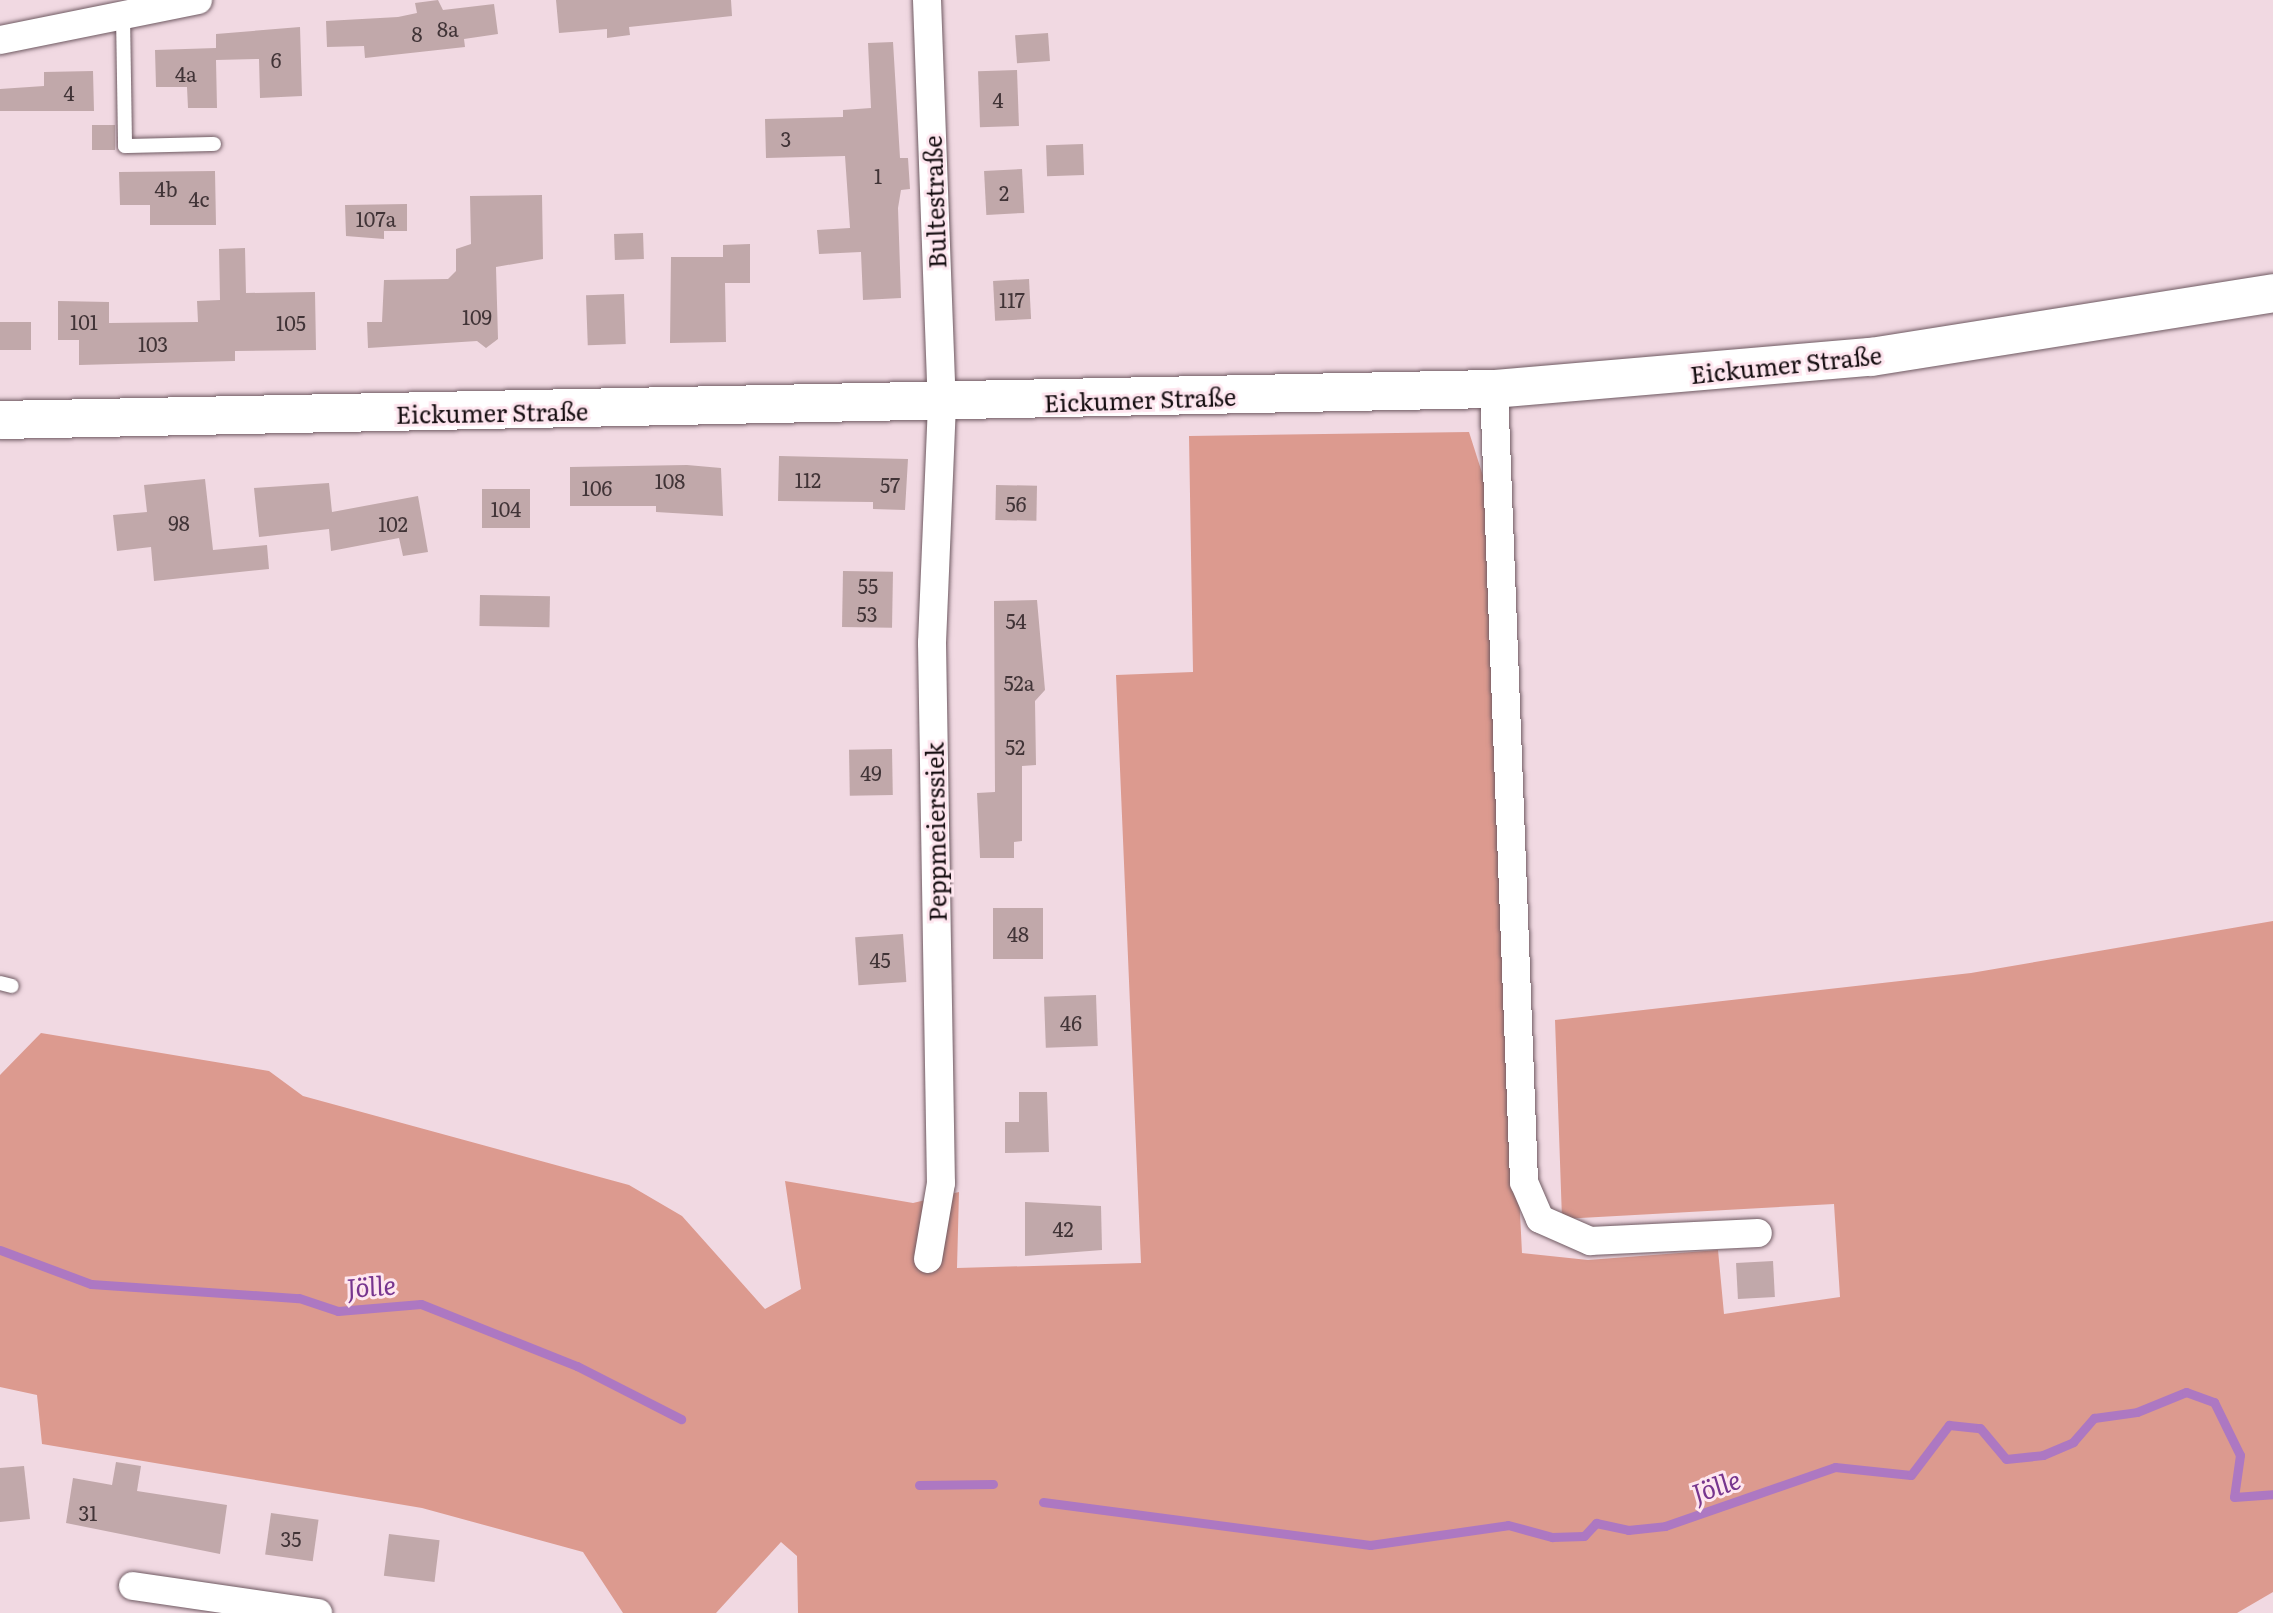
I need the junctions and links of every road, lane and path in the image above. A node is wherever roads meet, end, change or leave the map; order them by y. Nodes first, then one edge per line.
1 (198, 0) edge
2 (927, 0) edge
3 (123, 15) junction
4 (0, 40) edge
5 (214, 144) dead end
6 (2273, 293) edge
7 (1494, 389) junction
8 (942, 404) junction
9 (0, 420) edge
10 (1758, 1233) dead end
11 (928, 1259) dead end
12 (133, 1586) dead end
13 (195, 1604) edge
14 (318, 1613) edge

1 - 3 street
2 - 8 street, Bultestraße
3 - 4 street
3 - 5 lane
6 - 7 main road, Eickumer Straße
7 - 8 main road, Eickumer Straße
7 - 10 street
8 - 9 main road, Eickumer Straße
8 - 11 street, Peppmeierssiek
12 - 13 street
13 - 14 street

